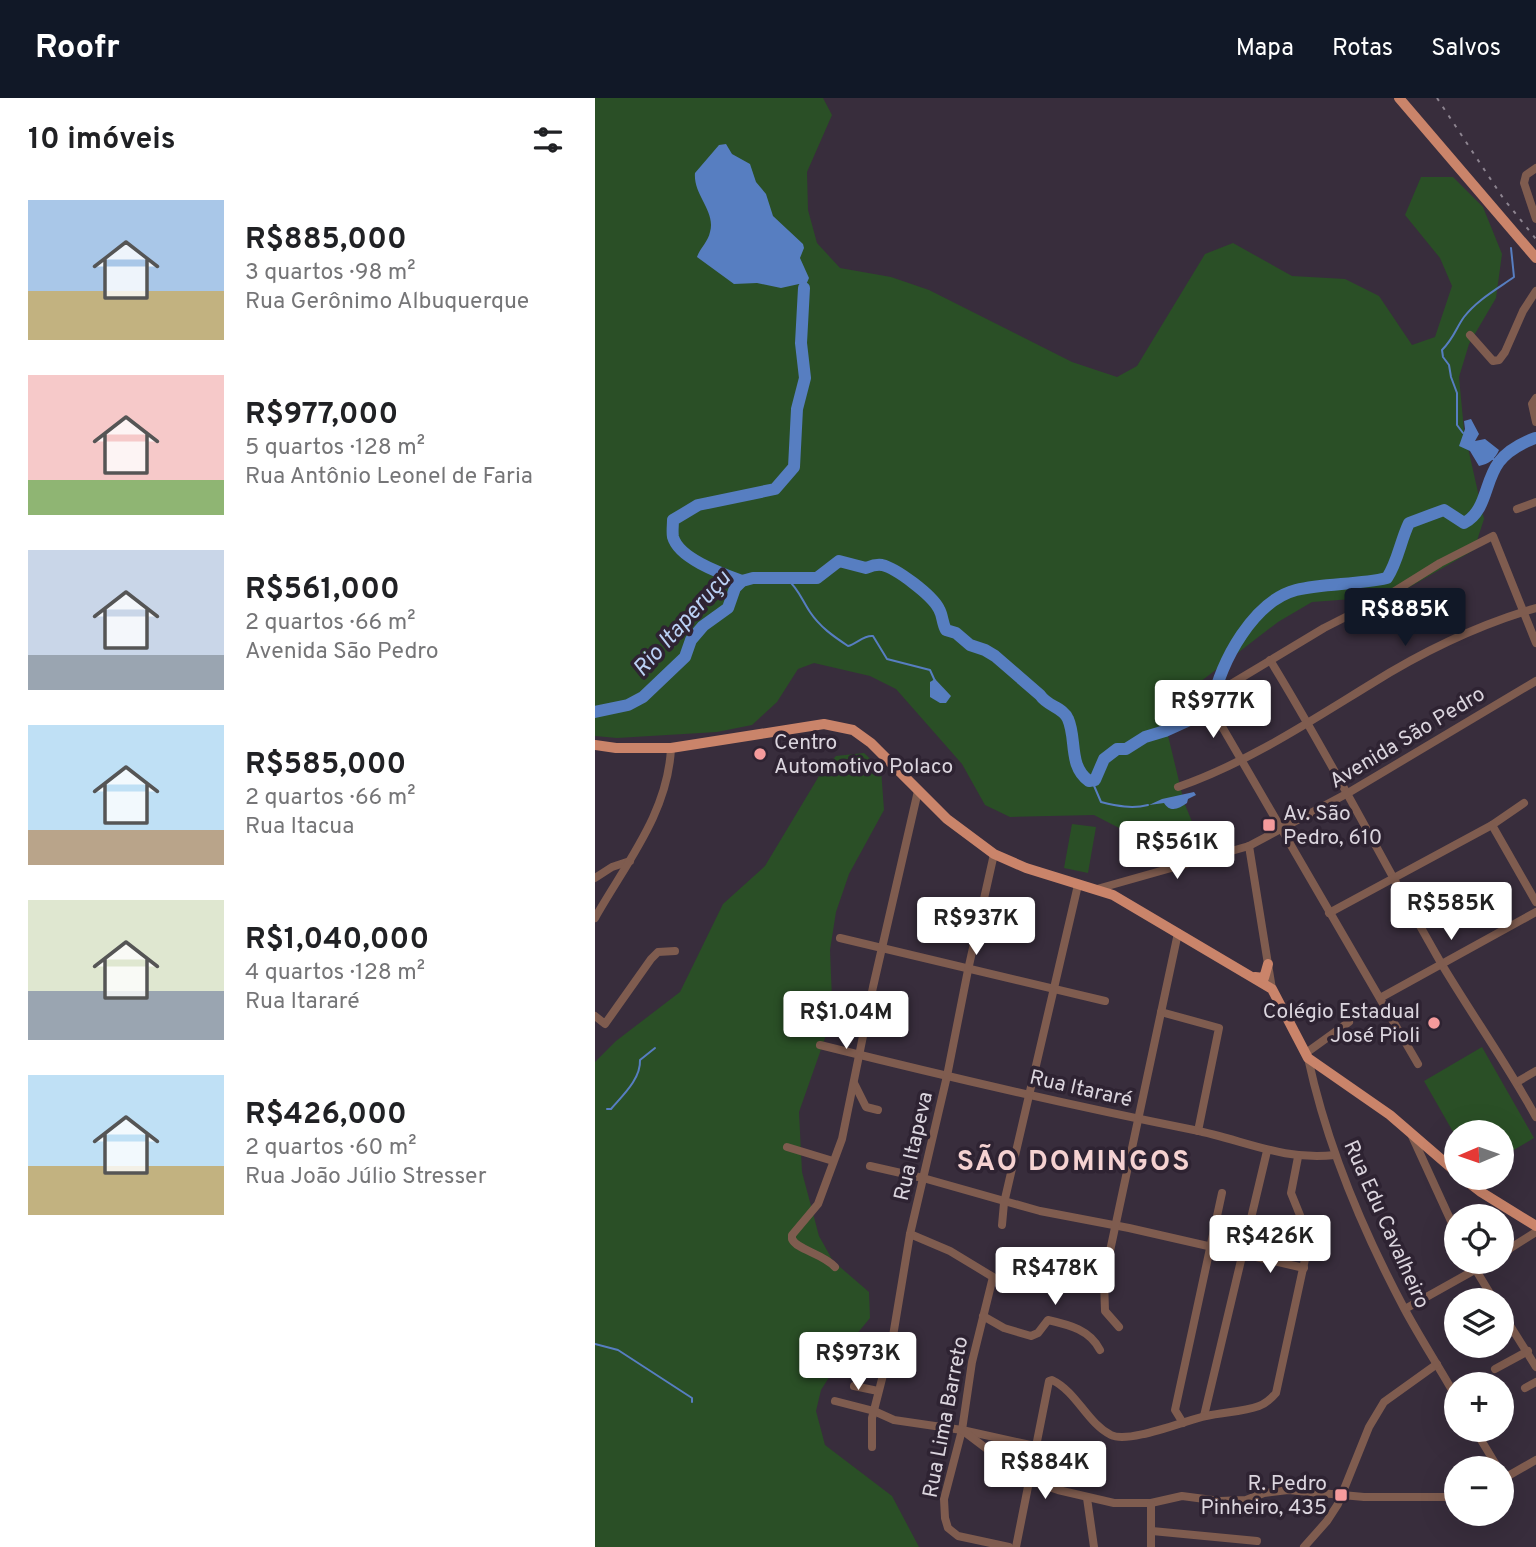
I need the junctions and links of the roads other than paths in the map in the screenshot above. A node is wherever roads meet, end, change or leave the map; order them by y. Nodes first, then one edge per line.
1 (1399, 98) edge
2 (1536, 168) edge
3 (1536, 219) edge
4 (1536, 258) edge
5 (1536, 291) edge
6 (1470, 335) dead end
7 (1536, 398) edge
8 (1536, 422) edge
9 (1536, 502) edge
10 (1517, 509) dead end
11 (1536, 608) edge
12 (1522, 612) junction
13 (1536, 643) edge
14 (1271, 660) junction
15 (1536, 681) edge
16 (1226, 687) dead end
17 (1210, 706) dead end
18 (1309, 724) junction
19 (595, 745) edge
20 (671, 748) junction
21 (1241, 760) junction
22 (1178, 787) dead end
23 (918, 791) junction
24 (1348, 793) junction
25 (1524, 803) dead end
26 (1492, 825) junction
27 (1280, 828) junction
28 (1249, 846) junction
29 (994, 853) junction
30 (631, 861) junction
31 (595, 878) edge
32 (1396, 878) junction
33 (1121, 882) junction
34 (1078, 885) junction
35 (1097, 889) junction
36 (1121, 899) junction
37 (1536, 902) edge
38 (1536, 912) edge
39 (1329, 913) junction
40 (595, 918) edge
41 (1177, 938) junction
42 (840, 939) dead end
43 (881, 950) junction
44 (675, 951) dead end
45 (1442, 963) junction
46 (1268, 964) junction
47 (968, 970) junction
48 (1249, 975) junction
49 (1053, 989) junction
50 (1272, 989) junction
51 (1380, 998) junction
52 (1105, 1002) dead end
53 (1161, 1012) junction
54 (595, 1016) edge
55 (1349, 1022) dead end
56 (820, 1045) dead end
57 (860, 1055) junction
58 (1307, 1056) junction
59 (1418, 1064) dead end
60 (1536, 1071) edge
61 (1330, 1074) junction
62 (947, 1076) junction
63 (1517, 1082) junction
64 (854, 1083) junction
65 (1315, 1090) junction
66 (1029, 1094) junction
67 (878, 1110) dead end
68 (1536, 1118) edge
69 (1138, 1120) junction
70 (1198, 1131) junction
71 (1411, 1134) junction
72 (787, 1147) dead end
73 (1267, 1151) junction
74 (1335, 1155) junction
75 (1298, 1157) junction
76 (1436, 1157) junction
77 (834, 1161) junction
78 (1444, 1163) edge
79 (870, 1166) dead end
80 (1425, 1166) junction
81 (923, 1178) junction
82 (1478, 1190) edge
83 (1222, 1193) dead end
84 (1004, 1203) junction
85 (1444, 1206) edge
86 (1002, 1225) dead end
87 (1115, 1226) junction
88 (1536, 1226) edge
89 (1536, 1232) edge
90 (910, 1234) junction
91 (1514, 1246) edge
92 (1209, 1247) junction
93 (1242, 1254) junction
94 (835, 1266) dead end
95 (1304, 1268) junction
96 (1469, 1274) edge
97 (1405, 1309) junction
98 (983, 1316) junction
99 (1119, 1327) dead end
100 (1514, 1330) edge
101 (1100, 1350) dead end
102 (1528, 1351) junction
103 (1437, 1364) junction
104 (1536, 1367) edge
105 (1495, 1369) dead end
106 (1444, 1376) edge
107 (1536, 1382) edge
108 (854, 1387) dead end
109 (1525, 1388) dead end
110 (878, 1391) junction
111 (835, 1401) dead end
112 (874, 1410) junction
113 (1204, 1416) junction
114 (1183, 1423) junction
115 (962, 1430) junction
116 (1035, 1446) junction
117 (872, 1447) dead end
118 (1072, 1458) dead end
119 (1536, 1460) edge
120 (1514, 1472) edge
121 (1028, 1480) junction
122 (1341, 1495) junction
123 (1087, 1497) junction
124 (1444, 1497) edge
125 (1151, 1503) junction
126 (1152, 1531) junction
127 (1257, 1541) dead end
128 (1009, 1547) edge
129 (1016, 1547) edge
130 (1094, 1547) edge
131 (1151, 1547) edge
132 (1304, 1547) edge

1 - 4 main road
2 - 3 street
5 - 6 street
7 - 8 street
9 - 10 street
11 - 12 street
12 - 13 street
12 - 14 street
12 - 18 street
14 - 16 street
14 - 18 street
15 - 24 street, Avenida São Pedro
17 - 21 street
18 - 21 street
18 - 24 street
19 - 20 main road
20 - 23 main road
20 - 30 street
21 - 22 street
21 - 27 street
23 - 29 main road
23 - 43 street
24 - 27 street, Avenida São Pedro
24 - 32 street
25 - 26 street
26 - 32 street
26 - 37 street
27 - 28 street, Avenida São Pedro
27 - 39 street
28 - 33 street, Avenida São Pedro
28 - 46 street
29 - 34 main road
29 - 47 street, Rua Itapeva
30 - 31 street
30 - 40 street
32 - 39 street
32 - 45 street
33 - 35 street, Avenida São Pedro
33 - 36 street
34 - 35 main road
34 - 49 street
35 - 36 main road
36 - 41 main road
38 - 45 street
39 - 51 street
41 - 48 main road
41 - 53 street
42 - 43 street
43 - 47 street
43 - 57 street
44 - 54 street
45 - 51 street
45 - 63 street
46 - 48 main road
46 - 50 street
47 - 49 street
47 - 62 street, Rua Itapeva
48 - 50 main road
49 - 52 street
49 - 66 street
50 - 58 main road
51 - 59 street
53 - 69 street
53 - 70 street
55 - 58 street
56 - 57 street, Rua Itararé
57 - 62 street, Rua Itararé
57 - 64 street
58 - 61 main road
58 - 65 street, Rua Edu Cavalheiro
60 - 63 street
61 - 65 street
61 - 71 main road
62 - 66 street, Rua Itararé
62 - 81 street, Rua Itapeva
63 - 68 street
64 - 67 street
64 - 77 street
65 - 74 street, Rua Edu Cavalheiro
66 - 69 street, Rua Itararé
66 - 84 street
69 - 70 street, Rua Itararé
69 - 87 street
70 - 73 street, Rua Itararé
71 - 76 main road
71 - 80 street
72 - 77 street
73 - 75 street, Rua Itararé
73 - 93 street
74 - 75 street, Rua Itararé
74 - 97 street, Rua Edu Cavalheiro
75 - 95 street
76 - 78 main road
76 - 80 street
77 - 94 street
79 - 81 street
80 - 85 street
81 - 84 street
81 - 90 street, Rua Itapeva
82 - 88 main road
83 - 92 street
84 - 86 street
84 - 87 street
87 - 92 street
87 - 99 street
89 - 91 street
90 - 98 street, Rua Lima Barreto
90 - 110 street, Rua Itapeva
92 - 93 street
92 - 114 street
93 - 95 street
93 - 113 street
95 - 113 street
96 - 97 street
97 - 103 street, Rua Edu Cavalheiro
98 - 101 street
98 - 115 street, Rua Lima Barreto
100 - 102 street
102 - 104 street
102 - 105 street
103 - 106 street, Rua Edu Cavalheiro
103 - 122 street
107 - 109 street
108 - 110 street
110 - 112 street, Rua Itapeva
111 - 112 street
112 - 115 street
112 - 117 street, Rua Itapeva
113 - 114 street
114 - 116 street
115 - 116 street
115 - 121 street
115 - 128 street, Rua Lima Barreto
116 - 118 street
116 - 121 street
119 - 120 street
121 - 123 street
121 - 129 street
122 - 124 street
122 - 125 street
122 - 132 street
123 - 125 street
123 - 130 street
125 - 126 street
126 - 127 street
126 - 131 street

